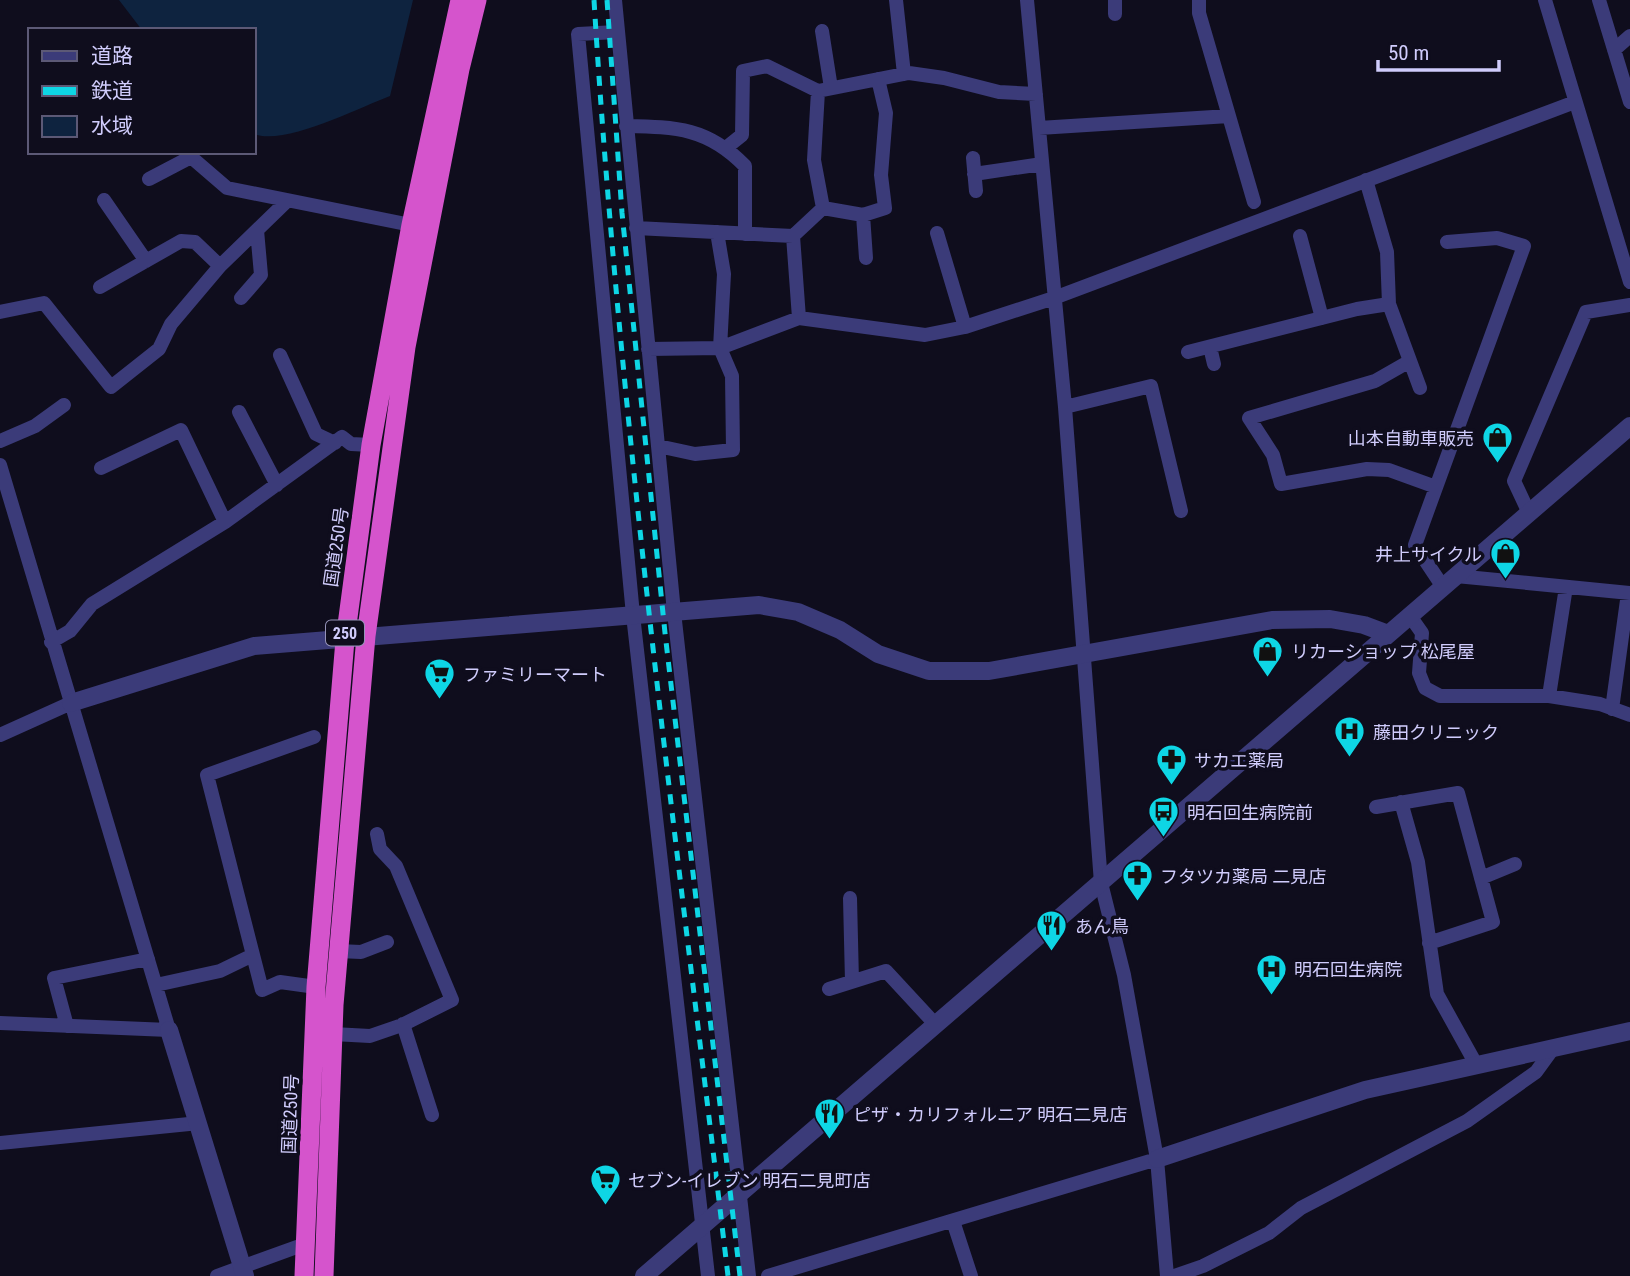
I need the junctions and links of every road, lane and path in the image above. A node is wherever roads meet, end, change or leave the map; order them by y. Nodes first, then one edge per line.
1 (460, 0) edge
2 (477, 0) edge
3 (615, 0) edge
4 (896, 0) edge
5 (1027, 0) edge
6 (1199, 0) edge
7 (1599, 0) edge
8 (1543, 1) edge
9 (822, 31) dead end
10 (617, 32) junction
11 (1630, 36) edge
12 (1614, 50) junction
13 (904, 74) junction
14 (878, 79) junction
15 (824, 90) junction
16 (1036, 94) junction
17 (1575, 102) junction
18 (1630, 102) edge
19 (1229, 116) junction
20 (626, 126) junction
21 (1039, 128) junction
22 (727, 147) junction
23 (973, 158) dead end
24 (1042, 164) junction
25 (974, 174) junction
26 (149, 180) dead end
27 (1366, 180) junction
28 (976, 191) dead end
29 (104, 200) dead end
30 (287, 201) junction
31 (1254, 202) dead end
32 (823, 208) junction
33 (863, 215) junction
34 (411, 225) junction
35 (636, 228) junction
36 (257, 230) junction
37 (717, 232) junction
38 (937, 233) dead end
39 (745, 234) junction
40 (793, 236) junction
41 (1300, 236) dead end
42 (1447, 242) dead end
43 (866, 258) dead end
44 (146, 261) junction
45 (220, 266) junction
46 (1630, 282) edge
47 (100, 287) dead end
48 (241, 298) dead end
49 (1054, 298) junction
50 (1389, 304) junction
51 (1630, 305) edge
52 (0, 313) edge
53 (799, 318) junction
54 (1322, 318) junction
55 (965, 327) junction
56 (1210, 347) junction
57 (720, 348) junction
58 (648, 349) junction
59 (1188, 352) dead end
60 (280, 355) dead end
61 (1410, 361) junction
62 (1214, 365) dead end
63 (1420, 388) dead end
64 (64, 405) dead end
65 (1065, 407) junction
66 (239, 412) dead end
67 (1630, 426) edge
68 (0, 441) edge
69 (335, 443) junction
70 (371, 445) junction
71 (657, 446) junction
72 (0, 465) edge
73 (101, 468) dead end
74 (277, 485) junction
75 (1436, 487) junction
76 (1181, 511) dead end
77 (1529, 513) junction
78 (225, 522) junction
79 (1450, 582) junction
80 (1566, 587) junction
81 (1629, 593) edge
82 (674, 612) junction
83 (633, 615) junction
84 (1410, 616) junction
85 (1388, 634) junction
86 (366, 636) junction
87 (345, 640) junction
88 (51, 642) junction
89 (1084, 652) junction
90 (1549, 696) junction
91 (71, 704) junction
92 (1612, 709) junction
93 (1630, 715) edge
94 (0, 735) edge
95 (314, 737) dead end
96 (1401, 802) junction
97 (1376, 807) dead end
98 (377, 834) dead end
99 (1516, 864) dead end
100 (1480, 878) junction
101 (1101, 883) junction
102 (850, 898) dead end
103 (387, 942) dead end
104 (1429, 943) junction
105 (338, 951) junction
106 (253, 955) junction
107 (148, 958) junction
108 (852, 982) junction
109 (156, 985) junction
110 (316, 987) junction
111 (829, 989) dead end
112 (0, 1023) edge
113 (404, 1024) junction
114 (936, 1024) junction
115 (67, 1026) junction
116 (169, 1030) junction
117 (1630, 1031) edge
118 (333, 1034) junction
119 (1552, 1050) junction
120 (1477, 1066) junction
121 (432, 1115) dead end
122 (199, 1123) junction
123 (0, 1143) edge
124 (1157, 1159) junction
125 (740, 1194) junction
126 (953, 1221) junction
127 (702, 1226) junction
128 (305, 1244) junction
129 (809, 1270) edge
130 (243, 1272) edge
131 (218, 1276) edge
132 (304, 1276) edge
133 (324, 1276) edge
134 (644, 1276) edge
135 (708, 1276) edge
136 (749, 1276) edge
137 (768, 1276) edge
138 (971, 1276) edge
139 (1167, 1276) edge
140 (1174, 1276) edge

1 - 34 highway, 国道250号 / 250
2 - 86 highway, 250
3 - 10 street
4 - 13 street
5 - 16 street
6 - 19 street
7 - 12 street
8 - 17 street
9 - 15 street
10 - 20 street
10 - 83 street
11 - 12 street
12 - 18 street
13 - 14 street
13 - 16 street
14 - 15 street
14 - 33 street
15 - 22 street
15 - 32 street
16 - 21 street
17 - 27 street
17 - 46 street
19 - 21 street
19 - 31 street
20 - 22 street
20 - 35 street
21 - 24 street
22 - 39 street
23 - 25 street
24 - 25 street
24 - 49 street
25 - 28 street
26 - 30 street
27 - 49 street
27 - 50 street
29 - 44 street
30 - 34 street
30 - 36 street
32 - 33 street
32 - 40 street
33 - 43 street
34 - 70 highway, 国道250号 / 250
35 - 37 street
35 - 58 street
36 - 45 street
36 - 48 street
37 - 39 street
37 - 57 street
38 - 55 street
39 - 40 street
40 - 53 street
41 - 54 street
42 - 75 street
44 - 45 street
44 - 47 street
45 - 52 street
49 - 55 street
49 - 65 street
50 - 54 street
50 - 61 street
51 - 77 street
53 - 55 street
53 - 57 street
54 - 56 street
56 - 59 street
56 - 62 street
57 - 58 street
57 - 71 street
58 - 71 street
60 - 69 street
61 - 63 street
61 - 75 street
64 - 68 street
65 - 76 street
65 - 89 street
66 - 74 street
67 - 77 street
69 - 70 street
69 - 74 street
70 - 87 highway, 国道250号 / 250
71 - 82 street
72 - 88 street
73 - 78 street
74 - 78 street
75 - 79 street
77 - 79 street
78 - 88 street
79 - 80 street
79 - 84 street
80 - 81 street
80 - 90 street
81 - 92 street
82 - 83 street
82 - 89 street
82 - 125 street
83 - 86 street
83 - 127 street
84 - 85 street
84 - 90 street
85 - 89 street
85 - 101 street
86 - 87 street
86 - 105 highway, 250
87 - 91 street
87 - 110 highway, 国道250号 / 250
88 - 91 street
89 - 101 street
90 - 92 street
91 - 94 street
91 - 107 street
92 - 93 street
95 - 106 street
96 - 97 street
96 - 100 street
96 - 104 street
98 - 113 street
99 - 100 street
100 - 104 street
101 - 114 street
101 - 124 street
102 - 108 street
103 - 105 street
104 - 120 street
105 - 118 highway, 250
106 - 109 street
106 - 110 street
107 - 109 street
107 - 115 street
108 - 111 street
108 - 114 street
109 - 116 street
110 - 128 highway, 国道250号 / 250
112 - 115 street
113 - 118 street
113 - 121 street
114 - 125 street
115 - 116 street
116 - 122 street
117 - 119 street
118 - 133 highway, 250
119 - 120 street
119 - 140 street
120 - 124 street
122 - 123 street
122 - 130 street
124 - 126 street
124 - 139 street
125 - 127 street
125 - 136 street
126 - 129 street
126 - 138 street
127 - 134 street
127 - 135 street
128 - 130 street
128 - 132 highway, 国道250号 / 250
129 - 137 street
130 - 131 street

